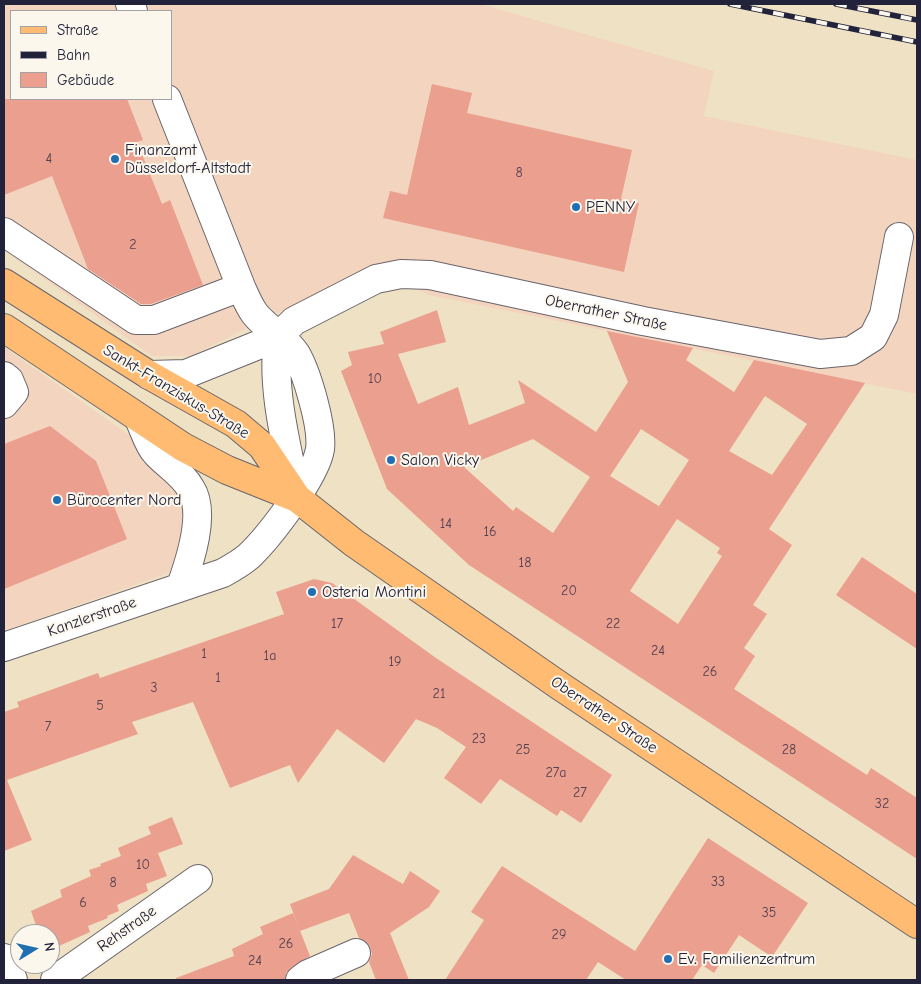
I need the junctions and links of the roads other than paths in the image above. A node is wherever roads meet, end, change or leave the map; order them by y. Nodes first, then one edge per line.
1 (167, 100) edge
2 (4, 232) edge
3 (899, 237) dead end
4 (4, 282) edge
5 (241, 287) junction
6 (4, 328) edge
7 (278, 337) junction
8 (149, 375) junction
9 (4, 376) edge
10 (4, 404) edge
11 (138, 419) junction
12 (297, 498) junction
13 (181, 586) junction
14 (4, 647) edge
15 (198, 878) dead end
16 (917, 924) edge
17 (356, 953) dead end
18 (4, 958) edge
19 (13, 980) edge
20 (55, 980) edge
21 (300, 980) edge

1 - 5 street
2 - 5 street
3 - 7 street, Oberrather Straße
4 - 8 main road, Sankt-Franziskus-Straße
5 - 7 street
6 - 11 main road
7 - 8 street, Oberrather Straße
7 - 12 street
8 - 12 main road, Sankt-Franziskus-Straße
9 - 10 street
11 - 12 main road
11 - 13 street
12 - 13 street, Kanzlerstraße
12 - 16 main road, Oberrather Straße
13 - 14 street, Kanzlerstraße
15 - 20 street, Rehstraße
17 - 21 street
18 - 19 street

